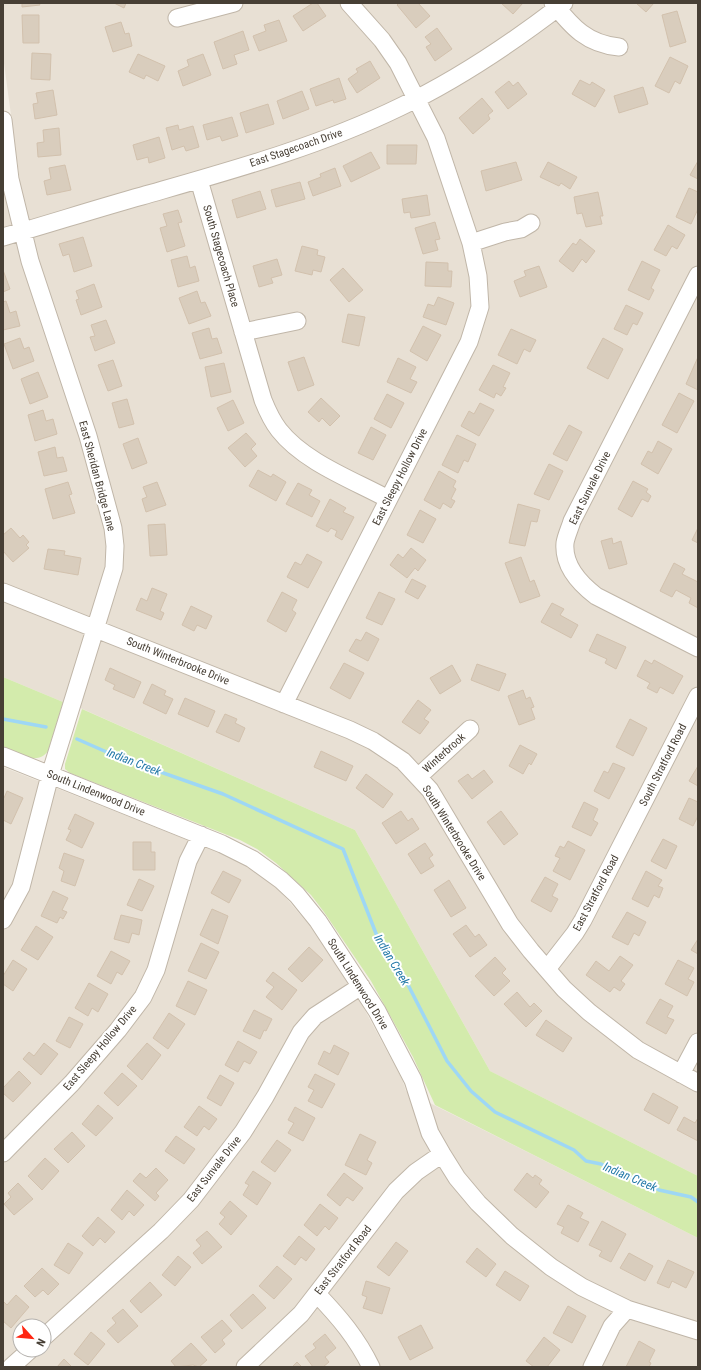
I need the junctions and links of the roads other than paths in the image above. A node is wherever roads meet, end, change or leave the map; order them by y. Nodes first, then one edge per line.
1 (234, 3) edge
2 (349, 3) edge
3 (558, 5) edge
4 (177, 18) dead end
5 (619, 47) dead end
6 (417, 99) junction
7 (3, 120) edge
8 (199, 180) junction
9 (531, 223) dead end
10 (22, 232) junction
11 (3, 238) edge
12 (470, 242) junction
13 (698, 275) edge
14 (297, 321) dead end
15 (243, 332) junction
16 (388, 499) junction
17 (3, 592) edge
18 (94, 628) junction
19 (698, 648) edge
20 (698, 696) edge
21 (284, 704) junction
22 (470, 729) dead end
23 (3, 756) edge
24 (50, 775) junction
25 (418, 776) junction
26 (627, 834) joint
27 (201, 835) junction
28 (3, 920) edge
29 (547, 969) junction
30 (361, 986) junction
31 (698, 1042) edge
32 (681, 1074) junction
33 (698, 1083) edge
34 (3, 1153) edge
35 (442, 1154) junction
36 (317, 1294) junction
37 (627, 1309) junction
38 (52, 1330) edge
39 (698, 1331) edge
40 (21, 1358) edge
41 (11, 1367) edge
42 (245, 1367) edge
43 (371, 1367) edge
44 (592, 1367) edge

1 - 4 street
2 - 6 street, East Sleepy Hollow Drive
3 - 5 street
3 - 6 street, East Stagecoach Drive
6 - 8 street, East Stagecoach Drive
6 - 12 street, East Sleepy Hollow Drive
7 - 10 street, East Sheridan Bridge Lane
8 - 10 street, East Stagecoach Drive
8 - 15 street, South Stagecoach Place
9 - 12 street
10 - 11 street, East Stagecoach Drive
10 - 18 street, East Sheridan Bridge Lane
12 - 16 street, East Sleepy Hollow Drive
13 - 19 street, East Sunvale Drive
14 - 15 street
15 - 16 street, South Stagecoach Place
16 - 21 street, East Sleepy Hollow Drive
17 - 18 street, South Winterbrooke Drive
18 - 21 street, South Winterbrooke Drive
18 - 24 street, East Sheridan Bridge Lane
20 - 26 street, South Stratford Road
21 - 25 street, South Winterbrooke Drive
22 - 25 street, Winterbrook
23 - 24 street, South Lindenwood Drive
24 - 27 street, South Lindenwood Drive
24 - 28 street, East Sheridan Bridge Lane
25 - 29 street, South Winterbrooke Drive
26 - 29 street, East Stratford Road
27 - 30 street, South Lindenwood Drive
27 - 34 street, East Sleepy Hollow Drive
29 - 32 street, South Winterbrooke Drive
30 - 35 street, South Lindenwood Drive
30 - 38 street, East Sunvale Drive
31 - 32 street
32 - 33 street, South Winterbrooke Drive
35 - 36 street, East Stratford Road
35 - 37 street, South Lindenwood Drive
36 - 42 street, East Stratford Road
36 - 43 street
37 - 39 street, South Lindenwood Drive
37 - 44 street
40 - 41 street

